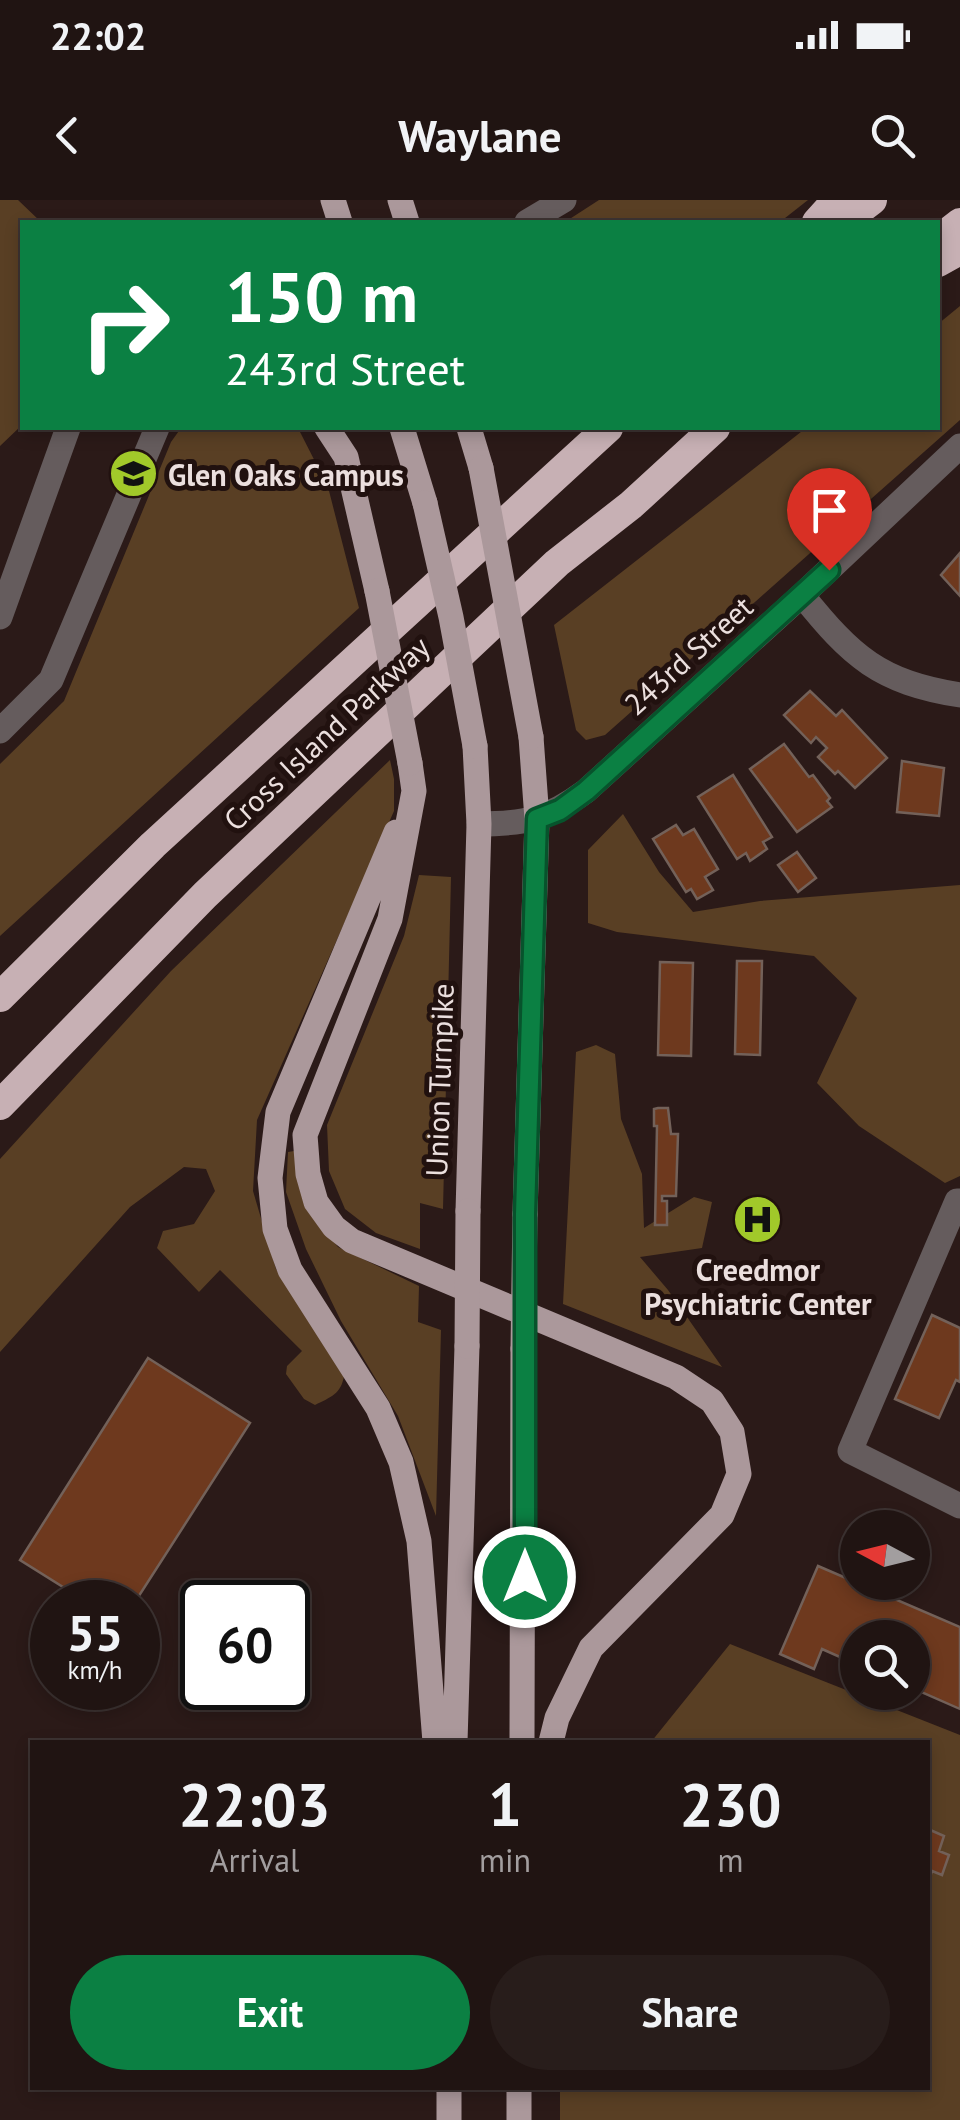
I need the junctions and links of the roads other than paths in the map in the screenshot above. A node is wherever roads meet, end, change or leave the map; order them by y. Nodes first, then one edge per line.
1 (564, 200) edge
2 (837, 200) edge
3 (872, 200) edge
4 (530, 220) edge
5 (820, 220) edge
6 (846, 220) edge
7 (960, 223) edge
8 (940, 238) edge
9 (67, 430) edge
10 (156, 430) edge
11 (328, 430) edge
12 (403, 430) edge
13 (470, 430) edge
14 (606, 430) edge
15 (713, 430) edge
16 (960, 446) edge
17 (802, 595) junction
18 (0, 617) edge
19 (960, 695) edge
20 (0, 731) edge
21 (414, 790) junction
22 (537, 819) junction
23 (479, 824) junction
24 (153, 844) junction
25 (0, 984) edge
26 (0, 997) edge
27 (0, 1105) edge
28 (960, 1202) edge
29 (960, 1506) edge
30 (435, 1740) edge
31 (455, 1740) edge
32 (522, 1740) edge
33 (552, 1740) edge
34 (449, 2090) edge
35 (519, 2090) edge
36 (449, 2120) edge
37 (520, 2120) edge

1 - 4 street
2 - 5 highway
3 - 6 highway
7 - 8 highway
9 - 18 street
10 - 20 street
11 - 21 main road, bridge
12 - 23 main road, Union Turnpike, bridge
13 - 22 main road, bridge
14 - 24 highway, Cross Island Parkway
15 - 27 highway, Cross Island Parkway
16 - 17 street, 243rd Street
17 - 19 street
17 - 22 street, 243rd Street
21 - 30 main road
21 - 33 main road
22 - 23 street, 243rd Street
22 - 32 main road, bridge
23 - 31 main road, Union Turnpike, bridge
24 - 25 highway
24 - 26 highway, Cross Island Parkway
28 - 29 street
34 - 36 main road
35 - 37 main road

